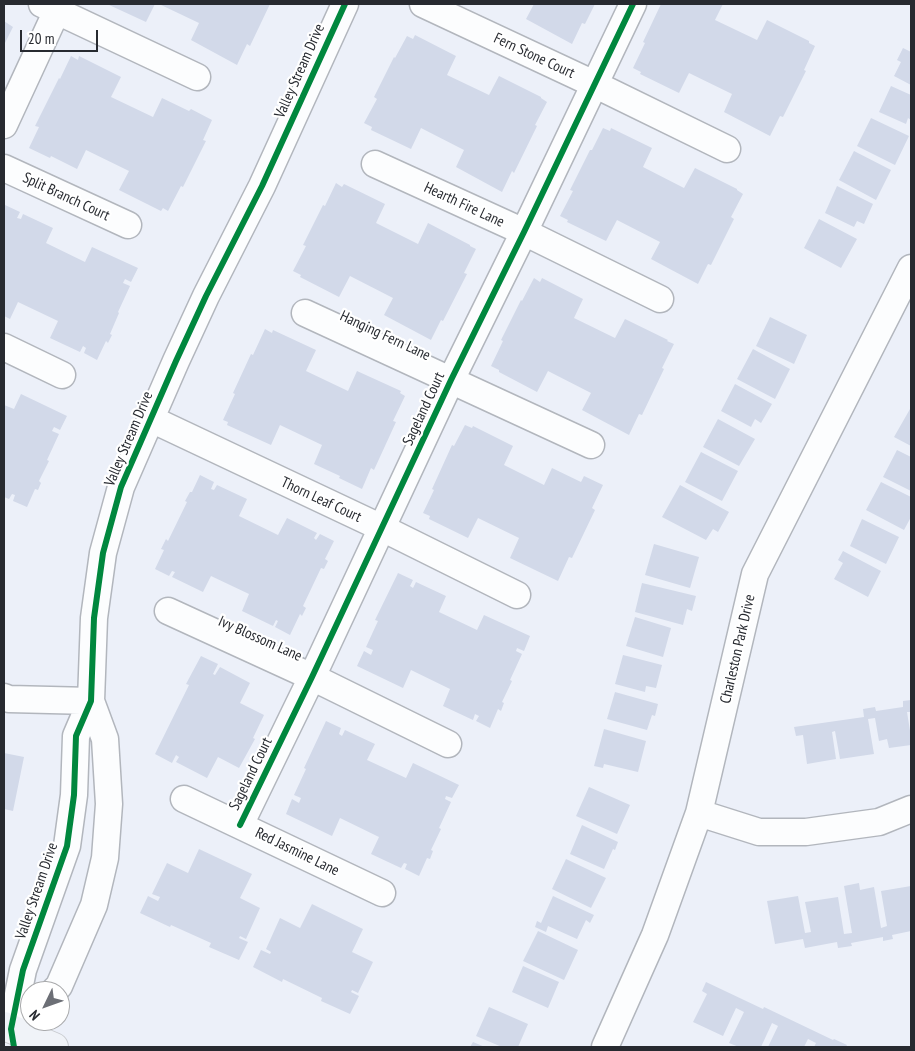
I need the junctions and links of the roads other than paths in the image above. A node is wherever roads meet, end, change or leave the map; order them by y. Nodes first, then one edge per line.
1 (345, 4) edge
2 (422, 4) edge
3 (633, 4) edge
4 (53, 6) edge
5 (197, 77) dead end
6 (594, 84) junction
7 (4, 125) edge
8 (727, 149) dead end
9 (375, 164) dead end
10 (4, 168) edge
11 (128, 225) dead end
12 (524, 232) junction
13 (911, 268) edge
14 (660, 299) dead end
15 (305, 313) dead end
16 (4, 347) edge
17 (62, 375) dead end
18 (452, 380) junction
19 (151, 419) junction
20 (591, 445) dead end
21 (382, 528) junction
22 (517, 595) dead end
23 (168, 611) dead end
24 (312, 676) junction
25 (4, 697) edge
26 (91, 700) junction
27 (448, 744) dead end
28 (184, 798) dead end
29 (911, 809) edge
30 (699, 812) junction
31 (240, 825) junction
32 (382, 893) dead end
33 (61, 981) edge
34 (15, 1022) edge
35 (54, 1047) edge
36 (604, 1047) edge

1 - 19 street, Valley Stream Drive
2 - 6 street, Fern Stone Court
3 - 6 street, Sageland Court
4 - 5 street
4 - 7 street
6 - 8 street, Fern Stone Court
6 - 12 street, Sageland Court
9 - 12 street, Hearth Fire Lane
10 - 11 street, Split Branch Court
12 - 14 street, Hearth Fire Lane
12 - 18 street, Sageland Court
13 - 30 street, Charleston Park Drive
15 - 18 street, Hanging Fern Lane
16 - 17 street
18 - 20 street, Hanging Fern Lane
18 - 21 street, Sageland Court
19 - 21 street, Thorn Leaf Court
19 - 26 street, Valley Stream Drive
21 - 22 street, Thorn Leaf Court
21 - 24 street, Sageland Court
23 - 24 street, Ivy Blossom Lane
24 - 27 street, Ivy Blossom Lane
24 - 31 street, Sageland Court
25 - 26 street
26 - 33 street, Valley Stream Drive
26 - 34 street, Valley Stream Drive
28 - 31 street, Red Jasmine Lane
29 - 30 street
30 - 36 street, Charleston Park Drive
31 - 32 street, Red Jasmine Lane
34 - 35 main road

